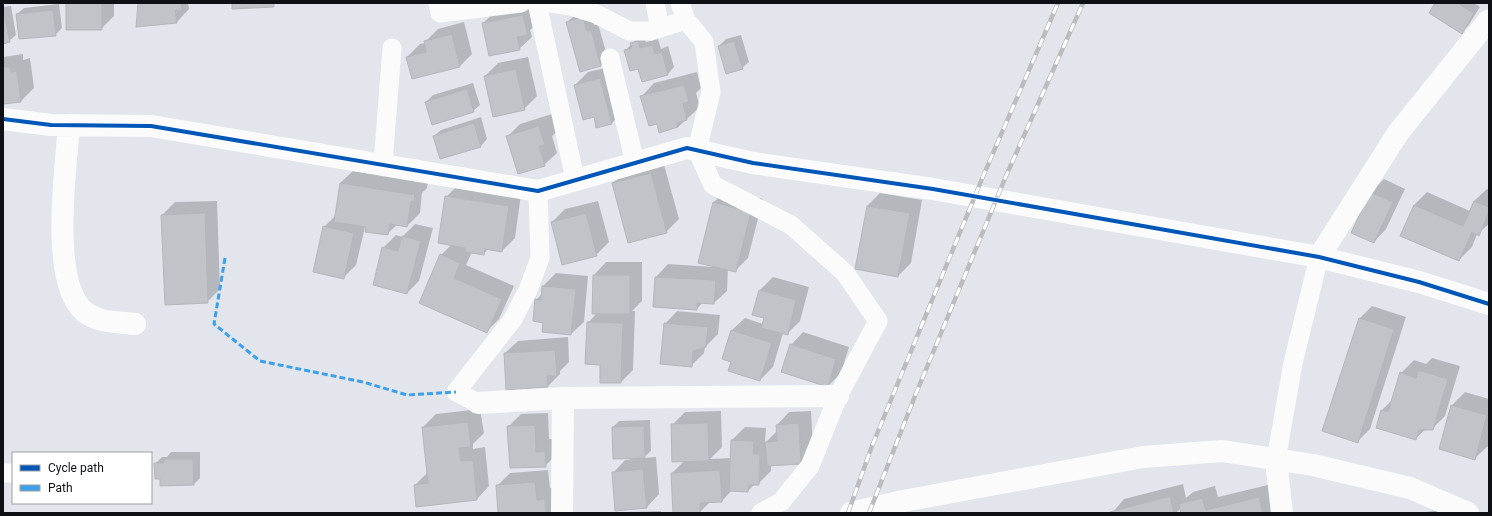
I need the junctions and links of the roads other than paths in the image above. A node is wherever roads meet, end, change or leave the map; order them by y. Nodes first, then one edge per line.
1 (438, 3) edge
2 (521, 3) edge
3 (537, 3) edge
4 (550, 3) edge
5 (655, 3) edge
6 (683, 11) edge
7 (1488, 21) dead end
8 (660, 28) junction
9 (392, 48) dead end
10 (610, 58) dead end
11 (3, 119) edge
12 (69, 125) junction
13 (697, 150) junction
14 (635, 163) junction
15 (383, 164) junction
16 (575, 180) junction
17 (538, 191) junction
18 (1319, 257) junction
19 (1489, 304) edge
20 (135, 324) dead end
21 (838, 396) junction
22 (563, 398) junction
23 (478, 403) joint
24 (1276, 460) junction
25 (562, 513) edge
26 (761, 513) edge
27 (851, 513) edge
28 (1282, 513) edge
29 (1468, 513) edge

1 - 2 lane
3 - 16 lane
4 - 8 lane
5 - 8 lane
6 - 8 lane
6 - 13 lane
7 - 18 street
9 - 15 lane
10 - 14 lane
11 - 12 street
12 - 15 street
12 - 20 street
13 - 14 street
13 - 18 street
13 - 21 lane
14 - 16 street
15 - 17 street
16 - 17 street
17 - 23 lane
18 - 19 street
18 - 24 lane
21 - 22 street
21 - 26 lane
22 - 23 street
22 - 25 street
24 - 27 street
24 - 28 street
24 - 29 street

